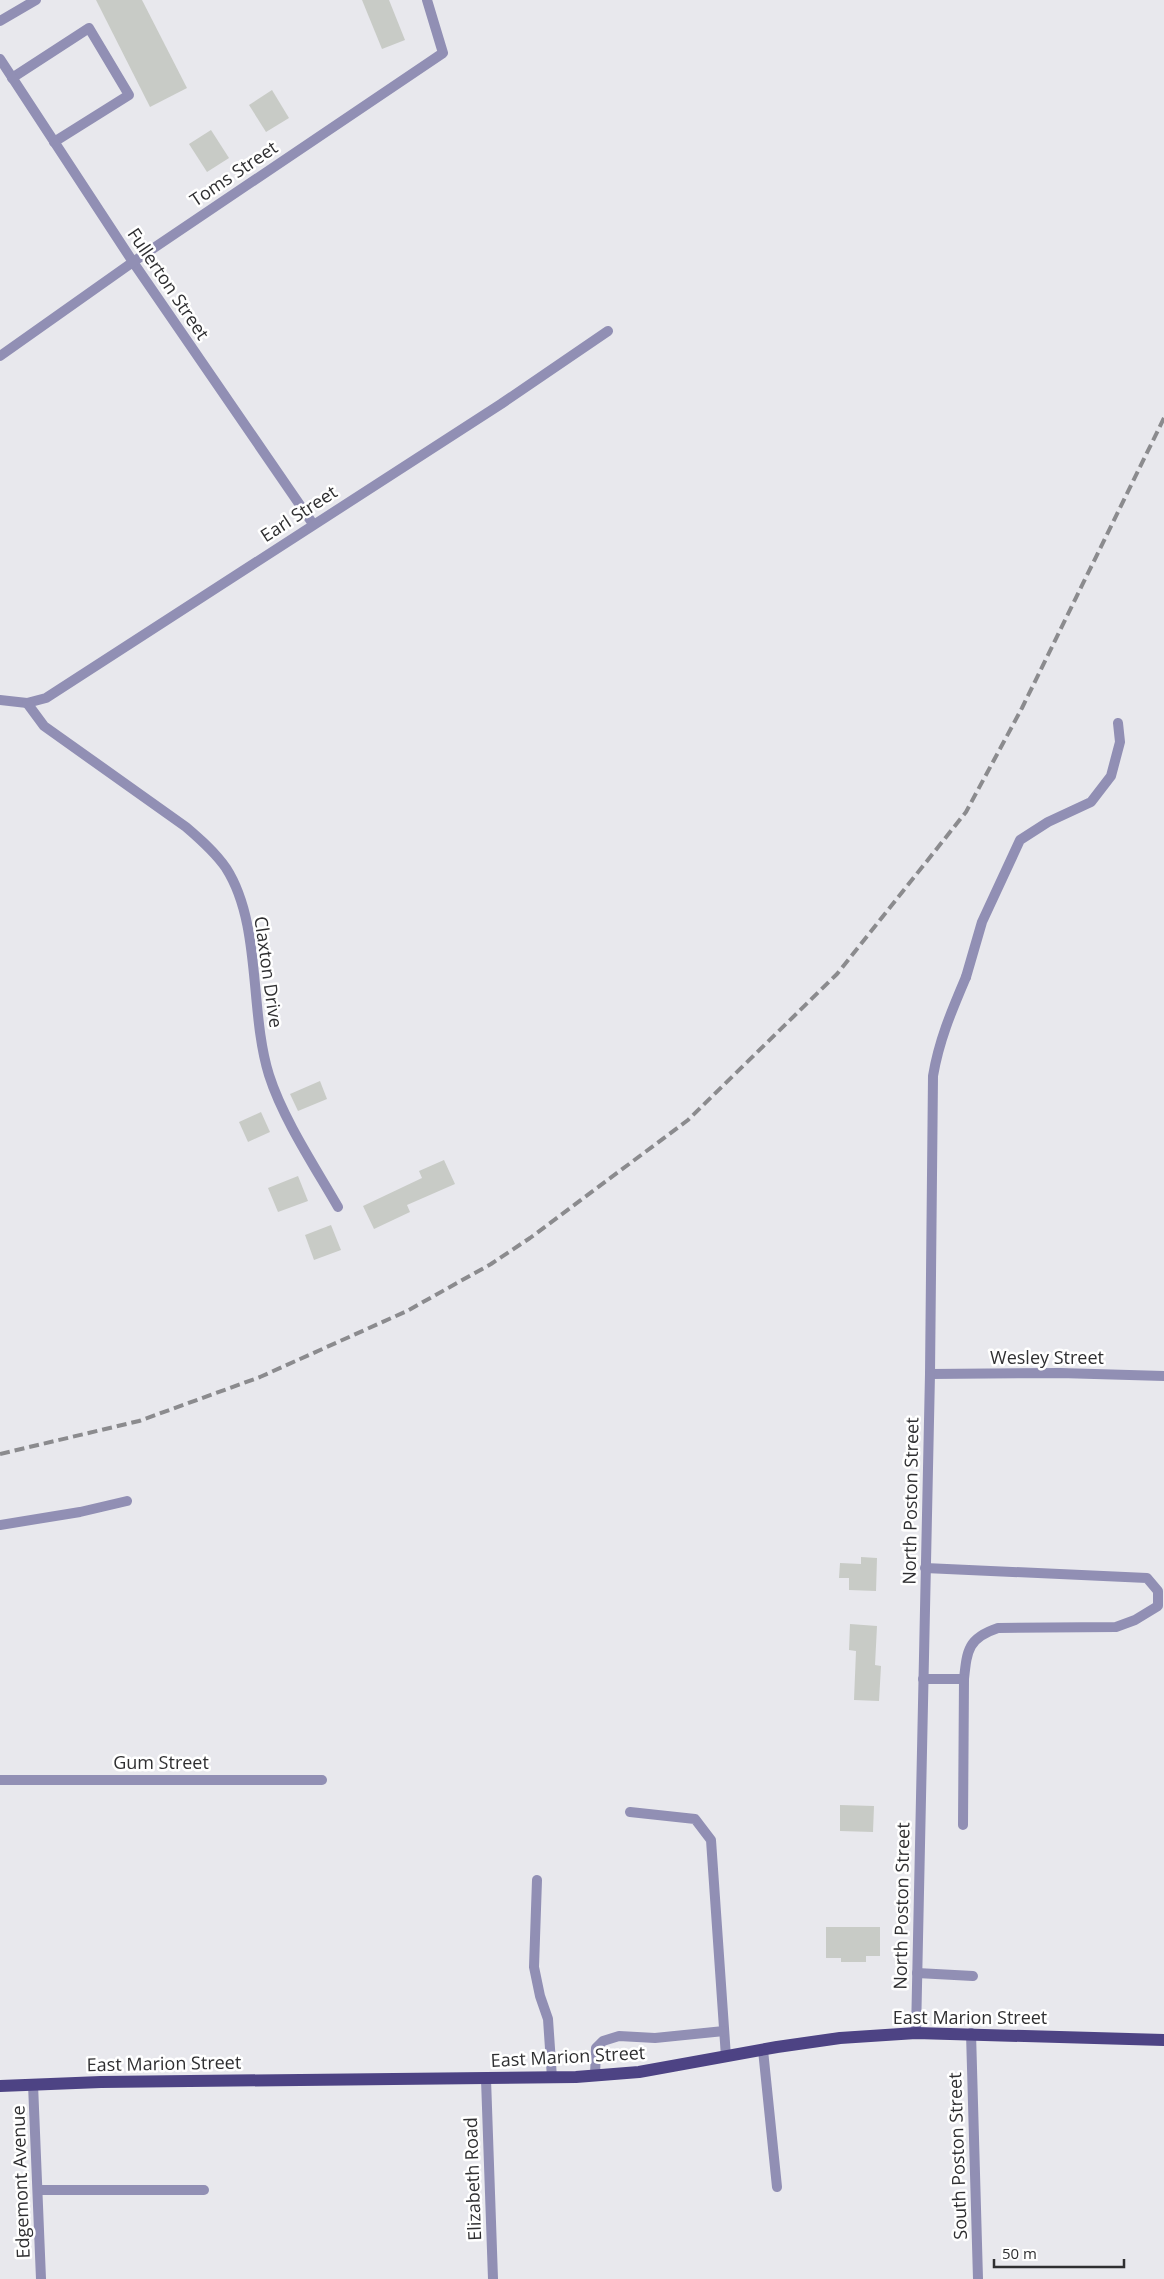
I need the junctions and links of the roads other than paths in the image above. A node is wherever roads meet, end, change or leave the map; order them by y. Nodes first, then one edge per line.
1 (36, 0) edge
2 (427, 0) edge
3 (0, 21) edge
4 (0, 60) edge
5 (12, 78) junction
6 (54, 142) junction
7 (133, 262) junction
8 (608, 330) dead end
9 (0, 356) edge
10 (313, 524) junction
11 (0, 700) edge
12 (27, 703) junction
13 (1118, 723) dead end
14 (338, 1208) dead end
15 (930, 1374) junction
16 (1164, 1376) edge
17 (126, 1501) dead end
18 (0, 1525) edge
19 (926, 1568) junction
20 (923, 1679) junction
21 (964, 1679) junction
22 (0, 1780) edge
23 (322, 1780) dead end
24 (630, 1812) dead end
25 (963, 1825) dead end
26 (537, 1880) dead end
27 (917, 1973) junction
28 (973, 1976) dead end
29 (724, 2031) junction
30 (916, 2033) junction
31 (971, 2033) junction
32 (1164, 2040) edge
33 (762, 2050) junction
34 (726, 2057) junction
35 (595, 2076) junction
36 (552, 2078) junction
37 (486, 2079) junction
38 (33, 2084) junction
39 (0, 2086) edge
40 (777, 2187) dead end
41 (38, 2190) junction
42 (204, 2190) dead end
43 (41, 2279) edge
44 (493, 2279) edge
45 (978, 2279) edge

1 - 3 street
2 - 7 street, Toms Street
4 - 5 street, Fullerton Street
5 - 6 street, Fullerton Street
5 - 6 street
6 - 7 street, Fullerton Street
7 - 9 street, Toms Street
7 - 10 street, Fullerton Street
8 - 10 street, Earl Street
10 - 12 street, Earl Street
11 - 12 street, Earl Street
12 - 14 street, Claxton Drive
13 - 15 street, North Poston Street
15 - 16 street, Wesley Street
15 - 19 street, North Poston Street
17 - 18 street
19 - 20 street, North Poston Street
19 - 21 street
20 - 21 street
20 - 27 street, North Poston Street
21 - 25 street
22 - 23 street, Gum Street
24 - 29 street
26 - 36 street
27 - 28 street
27 - 30 street, North Poston Street
29 - 34 street
29 - 35 street
30 - 31 main road, East Marion Street
30 - 33 main road, East Marion Street
31 - 32 main road, East Marion Street
31 - 45 street, South Poston Street
33 - 34 main road, East Marion Street
33 - 40 street
34 - 35 main road, East Marion Street
35 - 36 main road, East Marion Street
36 - 37 main road, East Marion Street
37 - 38 main road, East Marion Street
37 - 44 street, Elizabeth Road
38 - 39 main road, East Marion Street
38 - 41 street, Edgemont Avenue
41 - 42 street
41 - 43 street, Edgemont Avenue

